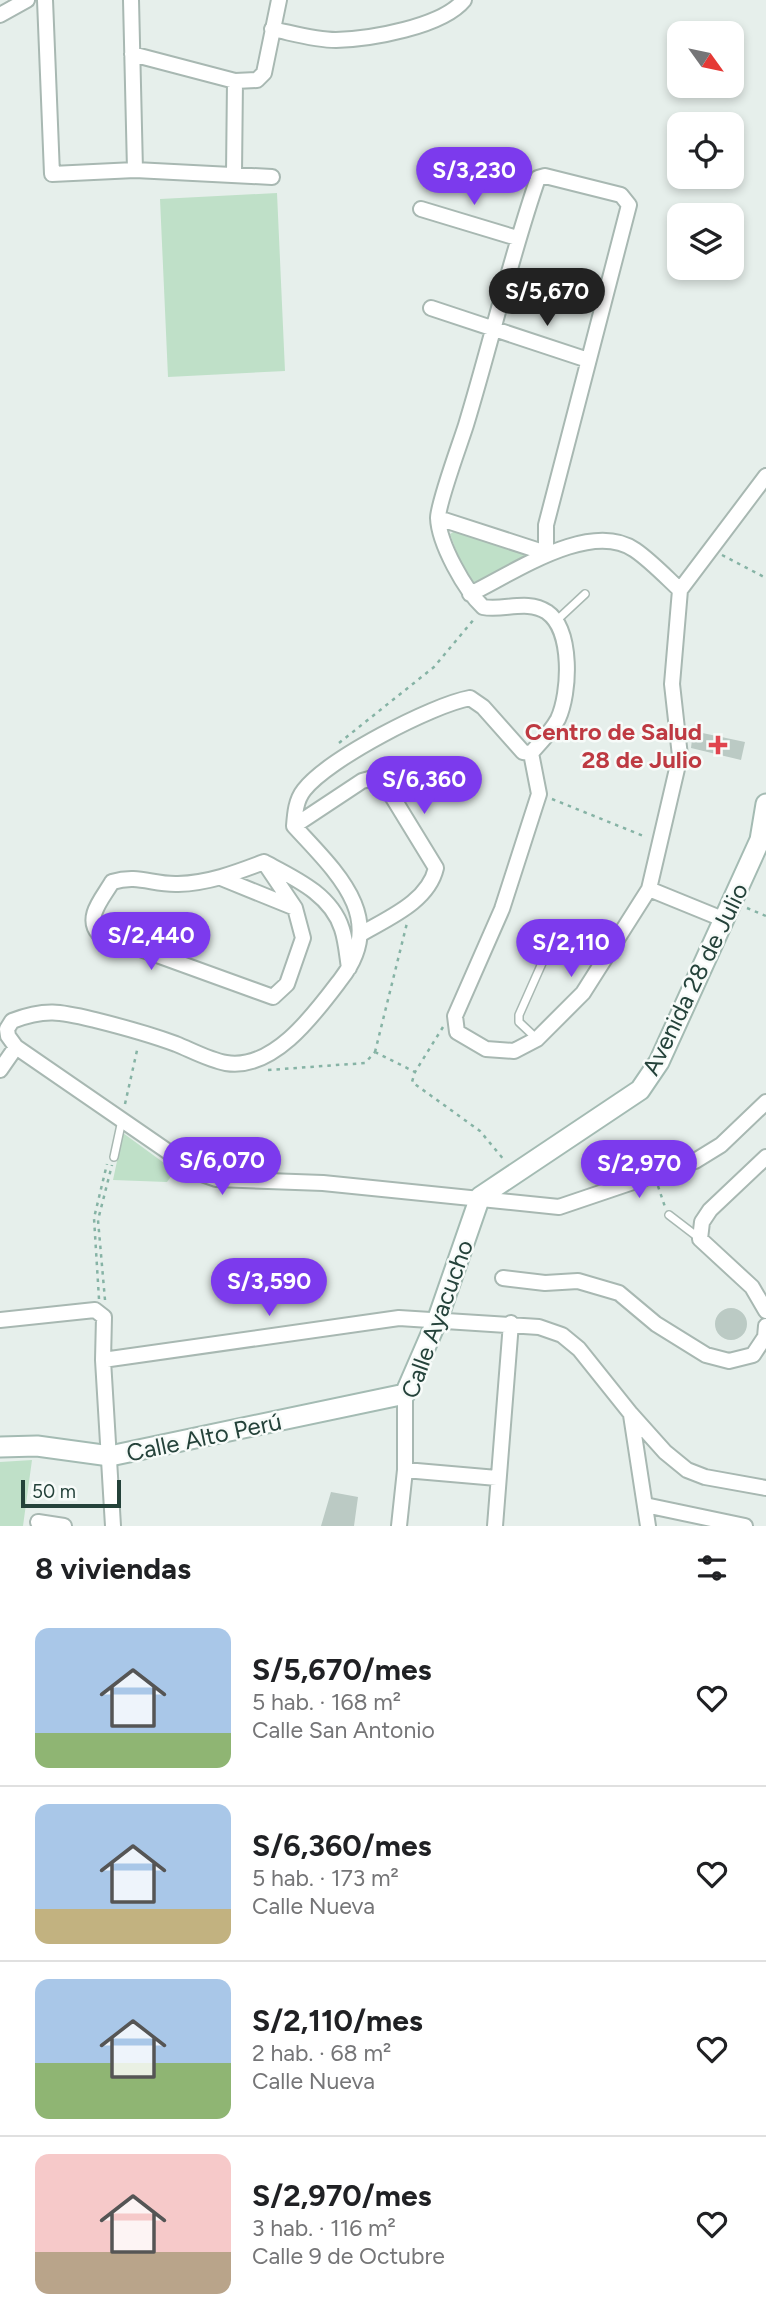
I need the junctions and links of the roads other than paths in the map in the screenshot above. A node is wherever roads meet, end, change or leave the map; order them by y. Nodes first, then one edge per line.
1 (27, 0) edge
2 (45, 0) edge
3 (131, 0) edge
4 (279, 0) edge
5 (464, 0) edge
6 (0, 15) edge
7 (272, 29) junction
8 (132, 54) junction
9 (235, 81) junction
10 (135, 170) junction
11 (234, 173) junction
12 (272, 177) dead end
13 (421, 209) dead end
14 (517, 237) junction
15 (431, 308) dead end
16 (495, 329) junction
17 (588, 360) junction
18 (766, 476) edge
19 (438, 518) junction
20 (545, 553) junction
21 (680, 590) junction
22 (470, 594) junction
23 (585, 594) dead end
24 (556, 621) junction
25 (531, 753) junction
26 (766, 804) edge
27 (294, 826) junction
28 (264, 862) junction
29 (221, 878) junction
30 (649, 889) junction
31 (295, 908) junction
32 (725, 920) junction
33 (361, 934) junction
34 (543, 961) dead end
35 (349, 969) junction
36 (537, 1039) junction
37 (16, 1047) junction
38 (0, 1070) edge
39 (766, 1102) edge
40 (122, 1118) junction
41 (114, 1157) road end
42 (766, 1157) edge
43 (480, 1197) junction
44 (668, 1216) road end
45 (700, 1239) junction
46 (503, 1278) dead end
47 (766, 1311) edge
48 (438, 1318) junction
49 (0, 1320) edge
50 (511, 1323) junction
51 (766, 1326) edge
52 (103, 1360) junction
53 (405, 1394) junction
54 (631, 1414) junction
55 (0, 1447) edge
56 (110, 1456) junction
57 (405, 1470) junction
58 (497, 1478) junction
59 (766, 1488) edge
60 (645, 1505) junction
61 (38, 1521) dead end
62 (64, 1526) edge
63 (113, 1526) edge
64 (399, 1526) edge
65 (495, 1526) edge
66 (648, 1526) edge
67 (745, 1526) edge

1 - 6 street
2 - 10 street
3 - 8 street
4 - 7 street
5 - 7 street
7 - 9 street
8 - 9 street
8 - 10 street
9 - 11 street
10 - 11 street
11 - 12 street
13 - 14 street
14 - 16 street
14 - 17 street
15 - 16 street
16 - 17 street
16 - 19 street
17 - 20 street
18 - 21 street
19 - 20 street
19 - 22 street
20 - 21 street
20 - 22 street
21 - 30 street
22 - 24 street
23 - 24 lane
24 - 25 street
25 - 27 street
25 - 36 street
26 - 32 street, Avenida 28 de Julio
27 - 33 street
27 - 33 street
28 - 29 street
28 - 31 street
28 - 35 street
29 - 31 street
29 - 31 street
30 - 32 street
30 - 36 street
32 - 43 street, Avenida 28 de Julio
33 - 35 street
34 - 36 lane
35 - 37 street
37 - 38 street
37 - 40 street
39 - 43 street
40 - 41 lane
40 - 43 street
42 - 45 street
43 - 48 street, Calle Ayacucho
44 - 45 lane
45 - 47 street
46 - 51 street
48 - 50 street
48 - 52 street
48 - 53 street, Calle Ayacucho
49 - 52 street
50 - 54 street
50 - 58 street
52 - 56 street
53 - 56 street, Calle Alto Perú
53 - 57 street, Calle Ayacucho
54 - 59 street
54 - 60 street
55 - 56 street, Calle Alto Perú
56 - 63 street
57 - 58 street
57 - 64 street, Calle Ayacucho
58 - 65 street
60 - 66 street
60 - 67 street
61 - 62 street

